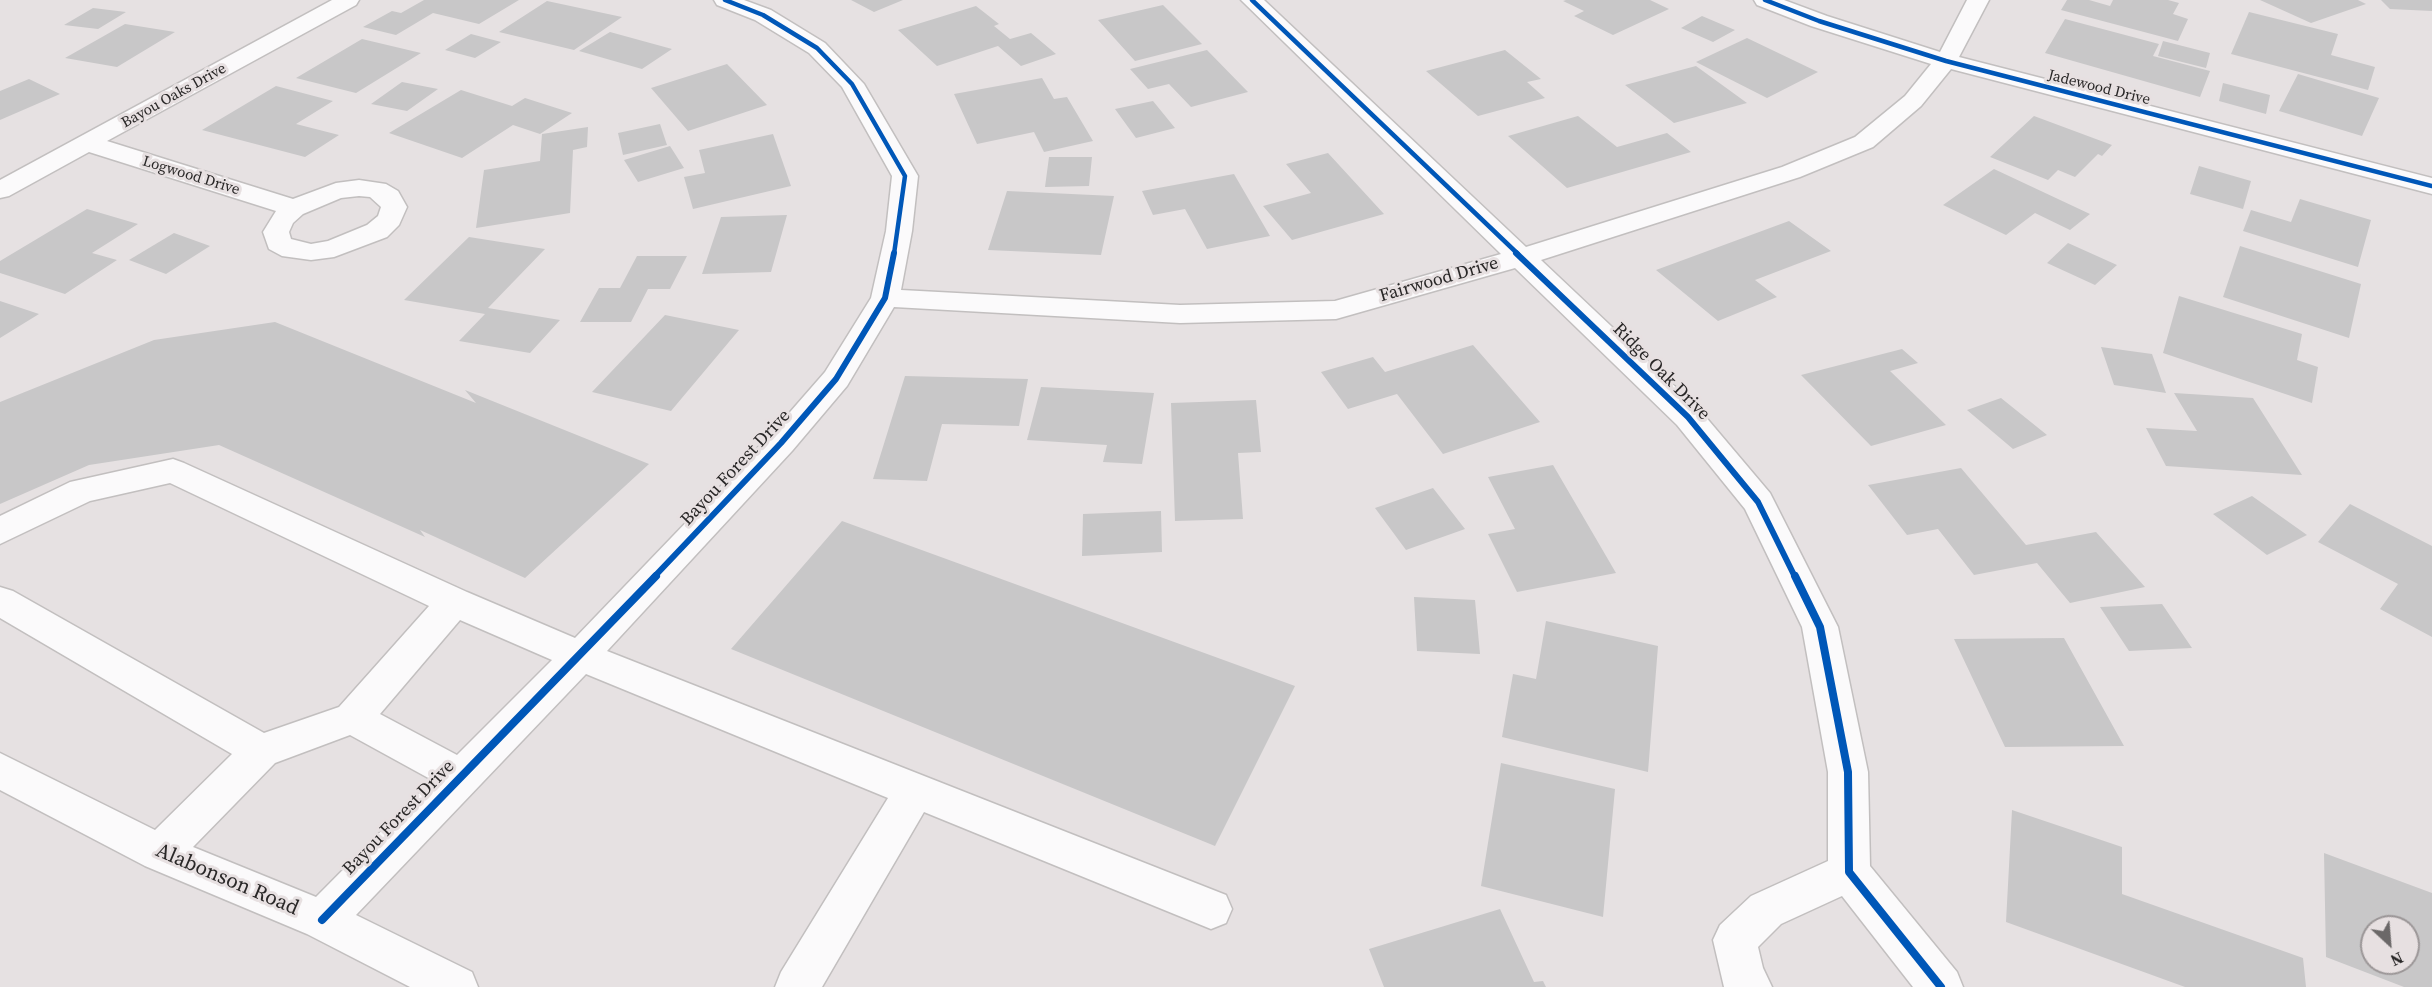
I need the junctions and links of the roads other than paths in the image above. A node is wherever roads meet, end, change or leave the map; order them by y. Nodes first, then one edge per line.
1 (348, 0) edge
2 (725, 0) edge
3 (1252, 0) edge
4 (1765, 0) edge
5 (1978, 0) edge
6 (1946, 61) junction
7 (87, 143) junction
8 (2432, 186) edge
9 (0, 190) edge
10 (294, 208) dead end
11 (1519, 258) junction
12 (885, 298) junction
13 (0, 531) edge
14 (0, 601) edge
15 (454, 602) junction
16 (580, 656) junction
17 (353, 718) junction
18 (261, 751) junction
19 (0, 770) edge
20 (460, 776) junction
21 (915, 790) junction
22 (160, 853) junction
23 (1848, 872) junction
24 (1211, 909) dead end
25 (322, 920) junction
26 (456, 987) edge
27 (797, 987) edge
28 (1750, 987) edge
29 (1941, 987) edge

1 - 7 street, Bayou Oaks Drive
2 - 12 street, Bayou Forest Drive
3 - 11 street, Ridge Oak Drive
4 - 6 street, Jadewood Drive
5 - 6 street, Fairwood Drive
6 - 8 street, Jadewood Drive
6 - 11 street, Fairwood Drive
7 - 9 street, Bayou Oaks Drive
7 - 10 street, Logwood Drive
11 - 12 street, Fairwood Drive
11 - 23 street, Ridge Oak Drive
12 - 16 street, Bayou Forest Drive
13 - 15 street
14 - 18 street
15 - 16 street
15 - 17 street
16 - 20 street, Bayou Forest Drive
16 - 21 street
17 - 18 street
17 - 20 street
18 - 22 street
19 - 22 street, Alabonson Road
20 - 25 street, Bayou Forest Drive
21 - 24 street
21 - 27 street
22 - 25 street, Alabonson Road
23 - 28 street
23 - 29 street
25 - 26 street, Alabonson Road

